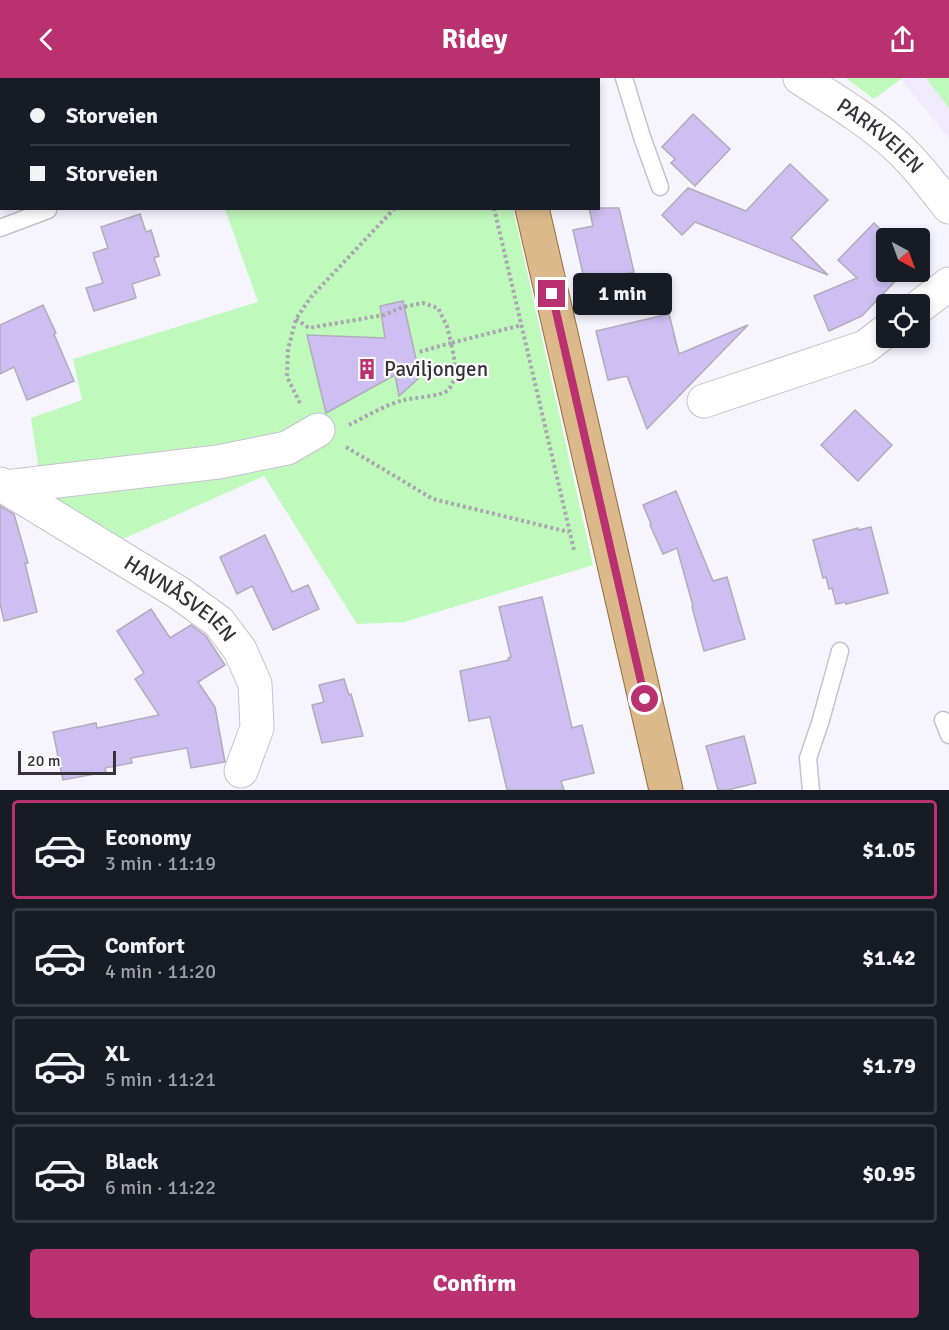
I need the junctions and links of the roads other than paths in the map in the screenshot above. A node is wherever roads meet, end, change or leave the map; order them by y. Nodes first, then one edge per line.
1 (624, 78) edge
2 (800, 78) edge
3 (660, 187) dead end
4 (949, 207) edge
5 (48, 210) edge
6 (532, 210) edge
7 (0, 228) edge
8 (949, 284) edge
9 (930, 298) edge
10 (876, 339) edge
11 (704, 401) dead end
12 (325, 435) road end
13 (3, 485) edge
14 (840, 651) dead end
15 (241, 771) dead end
16 (666, 790) edge
17 (811, 790) edge

1 - 3 lane
2 - 4 street, PARKVEIEN
5 - 7 lane
6 - 16 main road
8 - 9 street
10 - 11 street
12 - 13 street, HAVNÅSVEIEN
13 - 15 street, HAVNÅSVEIEN
14 - 17 lane

